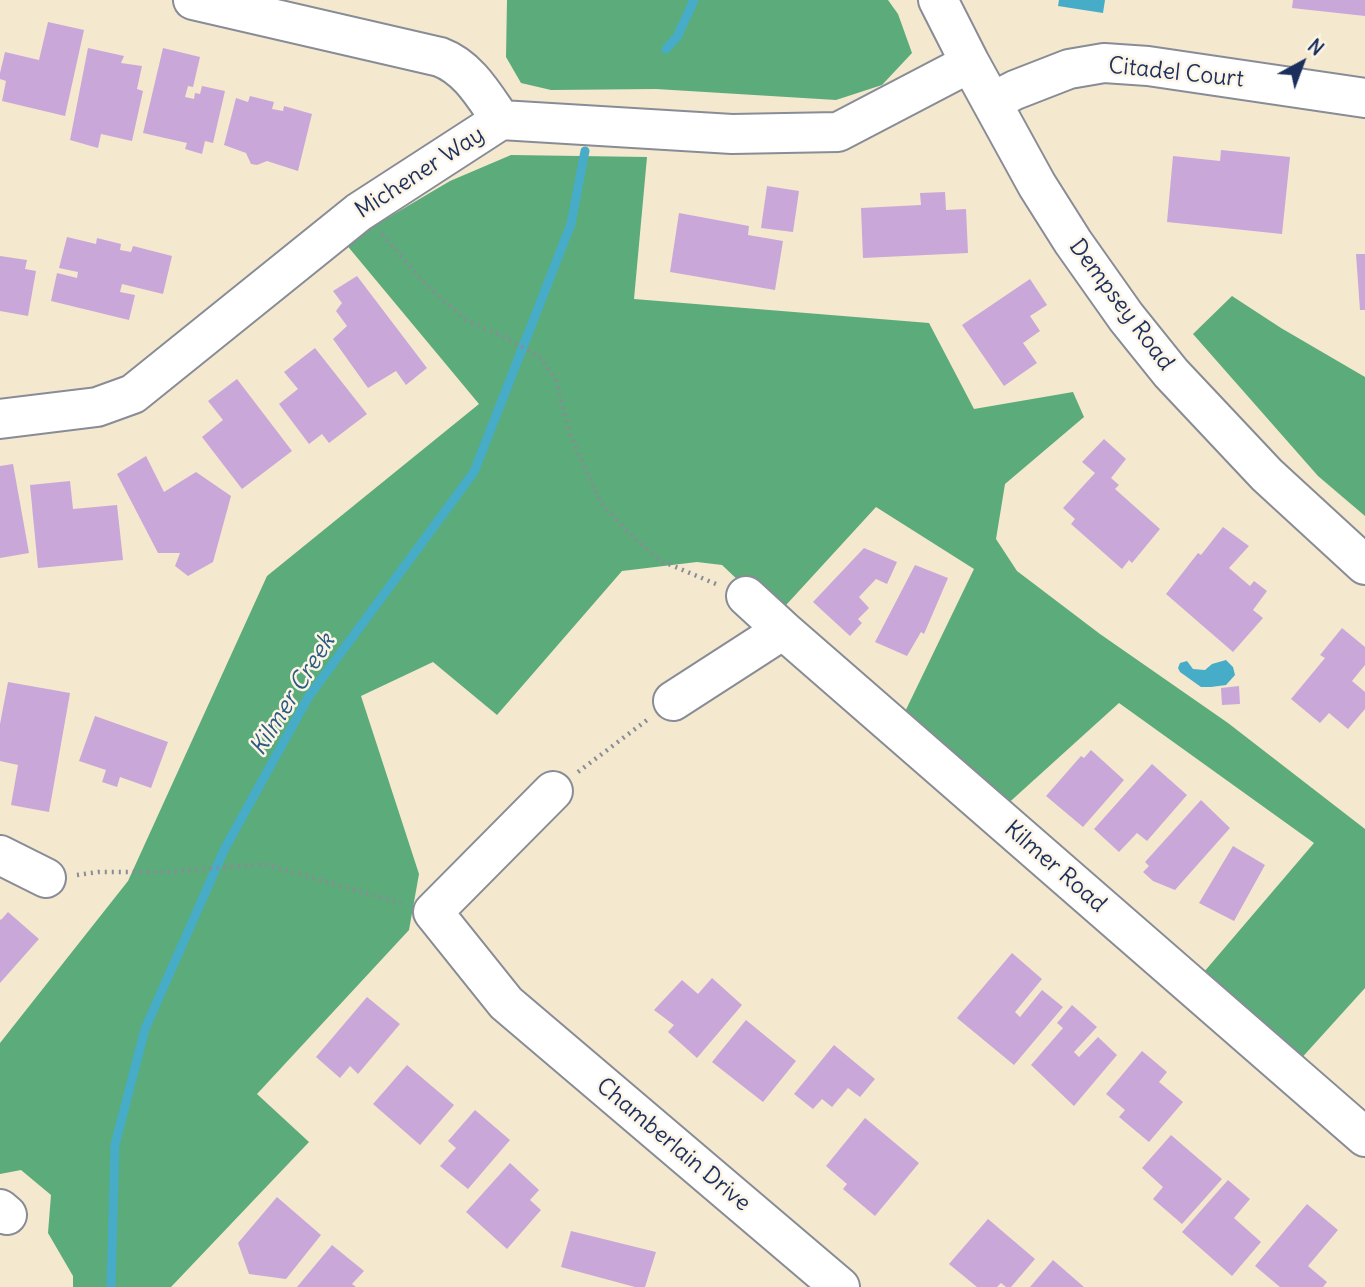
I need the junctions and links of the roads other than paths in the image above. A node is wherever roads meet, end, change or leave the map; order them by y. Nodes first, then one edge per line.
1 (193, 0) edge
2 (938, 0) edge
3 (970, 63) junction
4 (1365, 98) edge
5 (992, 102) junction
6 (502, 120) junction
7 (0, 419) edge
8 (1365, 565) edge
9 (746, 596) road end
10 (783, 630) junction
11 (673, 701) road end
12 (552, 791) road end
13 (0, 855) edge
14 (46, 878) road end
15 (1365, 1137) edge
16 (840, 1287) edge

1 - 6 street
2 - 3 street, Dempsey Road
3 - 5 street, Dempsey Road
3 - 6 street, Michener Way
4 - 5 street, Citadel Court
5 - 8 street, Dempsey Road
6 - 7 street, Michener Way
9 - 10 street, Kilmer Road
10 - 11 street
10 - 15 street, Kilmer Road
12 - 16 street, Chamberlain Drive
13 - 14 street

